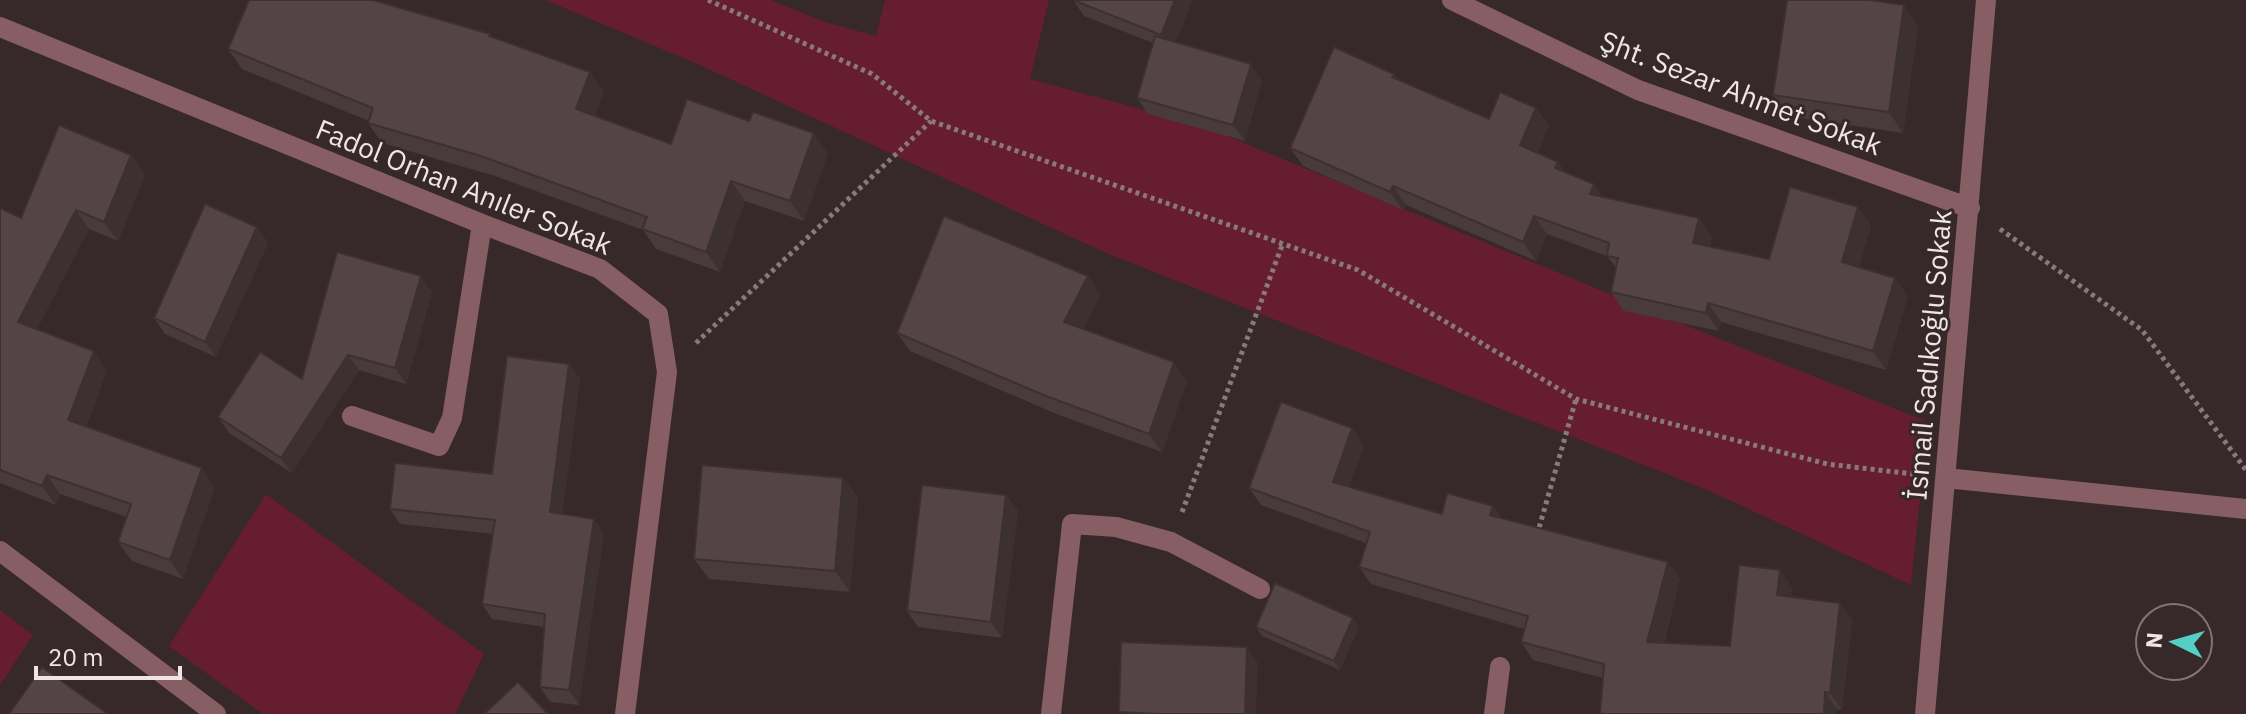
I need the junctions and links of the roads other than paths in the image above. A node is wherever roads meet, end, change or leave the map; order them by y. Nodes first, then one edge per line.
1 (1452, 0) edge
2 (1986, 0) edge
3 (0, 27) edge
4 (1970, 208) junction
5 (482, 224) junction
6 (352, 416) dead end
7 (1946, 478) junction
8 (2246, 509) edge
9 (0, 551) edge
10 (1260, 589) dead end
11 (1500, 667) dead end
12 (216, 714) edge
13 (625, 714) edge
14 (1051, 714) edge
15 (1494, 714) edge
16 (1925, 714) edge

1 - 4 street, Şht. Sezar Ahmet Sokak
2 - 4 street, İsmail Sadıkoğlu Sokak
3 - 5 street, Fadol Orhan Anıler Sokak
4 - 7 street, İsmail Sadıkoğlu Sokak
5 - 6 street
5 - 13 street, Fadol Orhan Anıler Sokak
7 - 8 street
7 - 16 street, İsmail Sadıkoğlu Sokak
9 - 12 street
10 - 14 street
11 - 15 street

